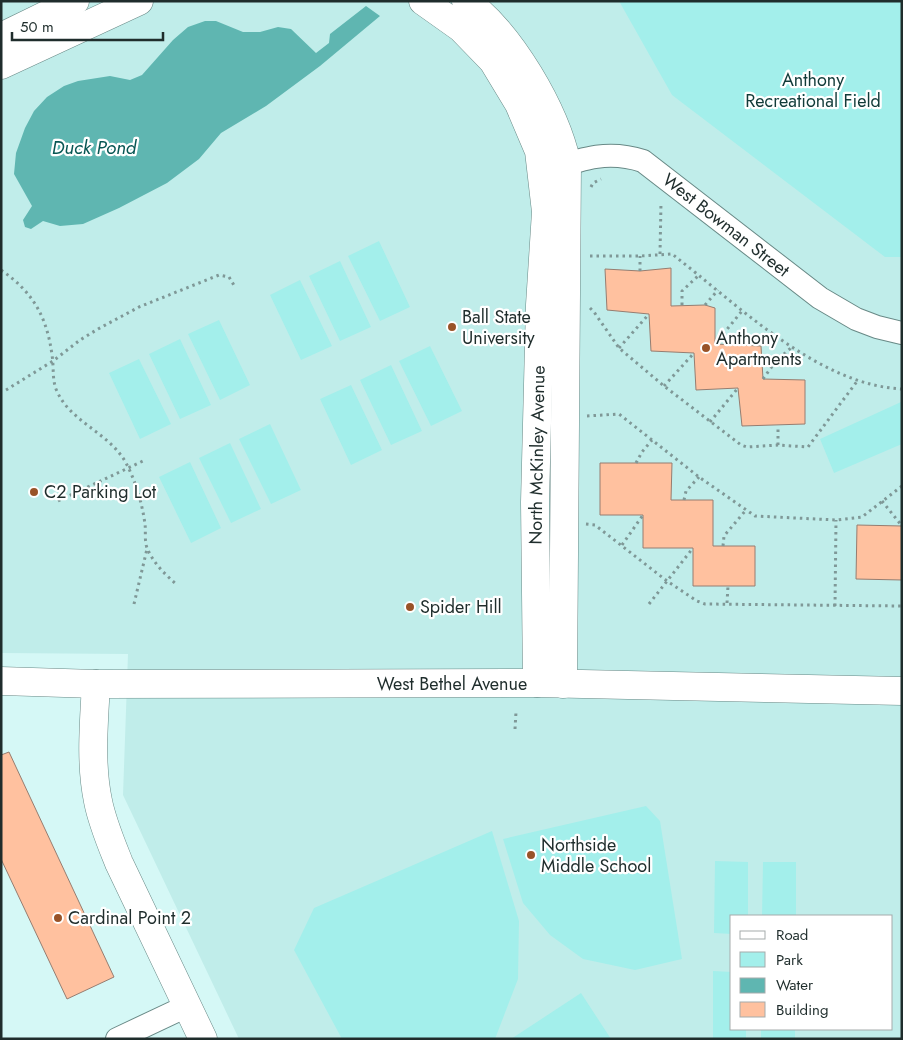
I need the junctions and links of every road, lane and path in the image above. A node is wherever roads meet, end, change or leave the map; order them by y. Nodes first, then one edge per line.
1 (75, 1) edge
2 (139, 1) edge
3 (423, 1) edge
4 (467, 12) edge
5 (1, 37) edge
6 (1, 65) edge
7 (555, 168) junction
8 (603, 178) dead end
9 (590, 190) dead end
10 (661, 200) dead end
11 (660, 254) junction
12 (584, 256) dead end
13 (640, 256) junction
14 (1, 270) edge
15 (640, 271) dead end
16 (699, 275) junction
17 (235, 287) dead end
18 (718, 290) junction
19 (705, 305) dead end
20 (682, 306) dead end
21 (742, 311) junction
22 (650, 314) dead end
23 (586, 315) dead end
24 (902, 334) edge
25 (715, 344) dead end
26 (792, 346) junction
27 (619, 348) junction
28 (694, 353) dead end
29 (53, 360) junction
30 (763, 379) dead end
31 (858, 380) junction
32 (664, 386) junction
33 (738, 388) dead end
34 (902, 389) edge
35 (6, 390) dead end
36 (583, 416) dead end
37 (710, 422) junction
38 (778, 426) dead end
39 (652, 440) junction
40 (778, 445) junction
41 (143, 461) dead end
42 (636, 463) dead end
43 (128, 468) junction
44 (699, 477) junction
45 (902, 486) edge
46 (684, 500) dead end
47 (58, 501) dead end
48 (882, 501) junction
49 (746, 510) junction
50 (643, 515) dead end
51 (836, 520) junction
52 (585, 524) dead end
53 (902, 526) edge
54 (622, 545) junction
55 (723, 546) dead end
56 (694, 548) dead end
57 (147, 549) junction
58 (667, 581) junction
59 (178, 585) dead end
60 (728, 586) dead end
61 (134, 604) dead end
62 (649, 604) dead end
63 (727, 604) junction
64 (835, 606) junction
65 (902, 606) edge
66 (1, 681) edge
67 (96, 684) junction
68 (550, 684) junction
69 (902, 691) edge
70 (516, 712) dead end
71 (515, 729) dead end
72 (187, 1006) junction
73 (116, 1039) edge
74 (202, 1039) edge

1 - 5 main road
2 - 6 main road
3 - 4 main road, North McKinley Avenue
4 - 7 main road, North McKinley Avenue
7 - 24 street, West Bowman Street
7 - 68 main road, North McKinley Avenue
8 - 9 path
10 - 11 path
11 - 13 path
11 - 16 path
12 - 13 path
13 - 15 path
14 - 29 path
16 - 18 path
16 - 20 path
17 - 29 path
18 - 19 path
18 - 21 path
21 - 25 path
21 - 26 path
22 - 27 path
23 - 27 path
26 - 30 path
26 - 31 path
27 - 32 path
28 - 32 path
29 - 35 path
29 - 43 path
31 - 34 path
31 - 40 path
32 - 37 path
33 - 37 path
36 - 39 path
37 - 40 path
38 - 40 path
39 - 42 path
39 - 44 path
41 - 43 path
43 - 47 path
43 - 57 path
44 - 46 path
44 - 49 path
45 - 48 path
48 - 51 path
48 - 53 path
49 - 51 path
49 - 55 path
50 - 54 path
51 - 64 path
52 - 54 path
54 - 58 path
56 - 58 path
57 - 59 path
57 - 61 path
58 - 62 path
58 - 63 path
60 - 63 path
63 - 64 path
64 - 65 path
66 - 67 main road, West Bethel Avenue
67 - 68 main road, West Bethel Avenue
67 - 72 main road
68 - 69 main road, West Bethel Avenue
70 - 71 path
72 - 73 street
72 - 74 main road

